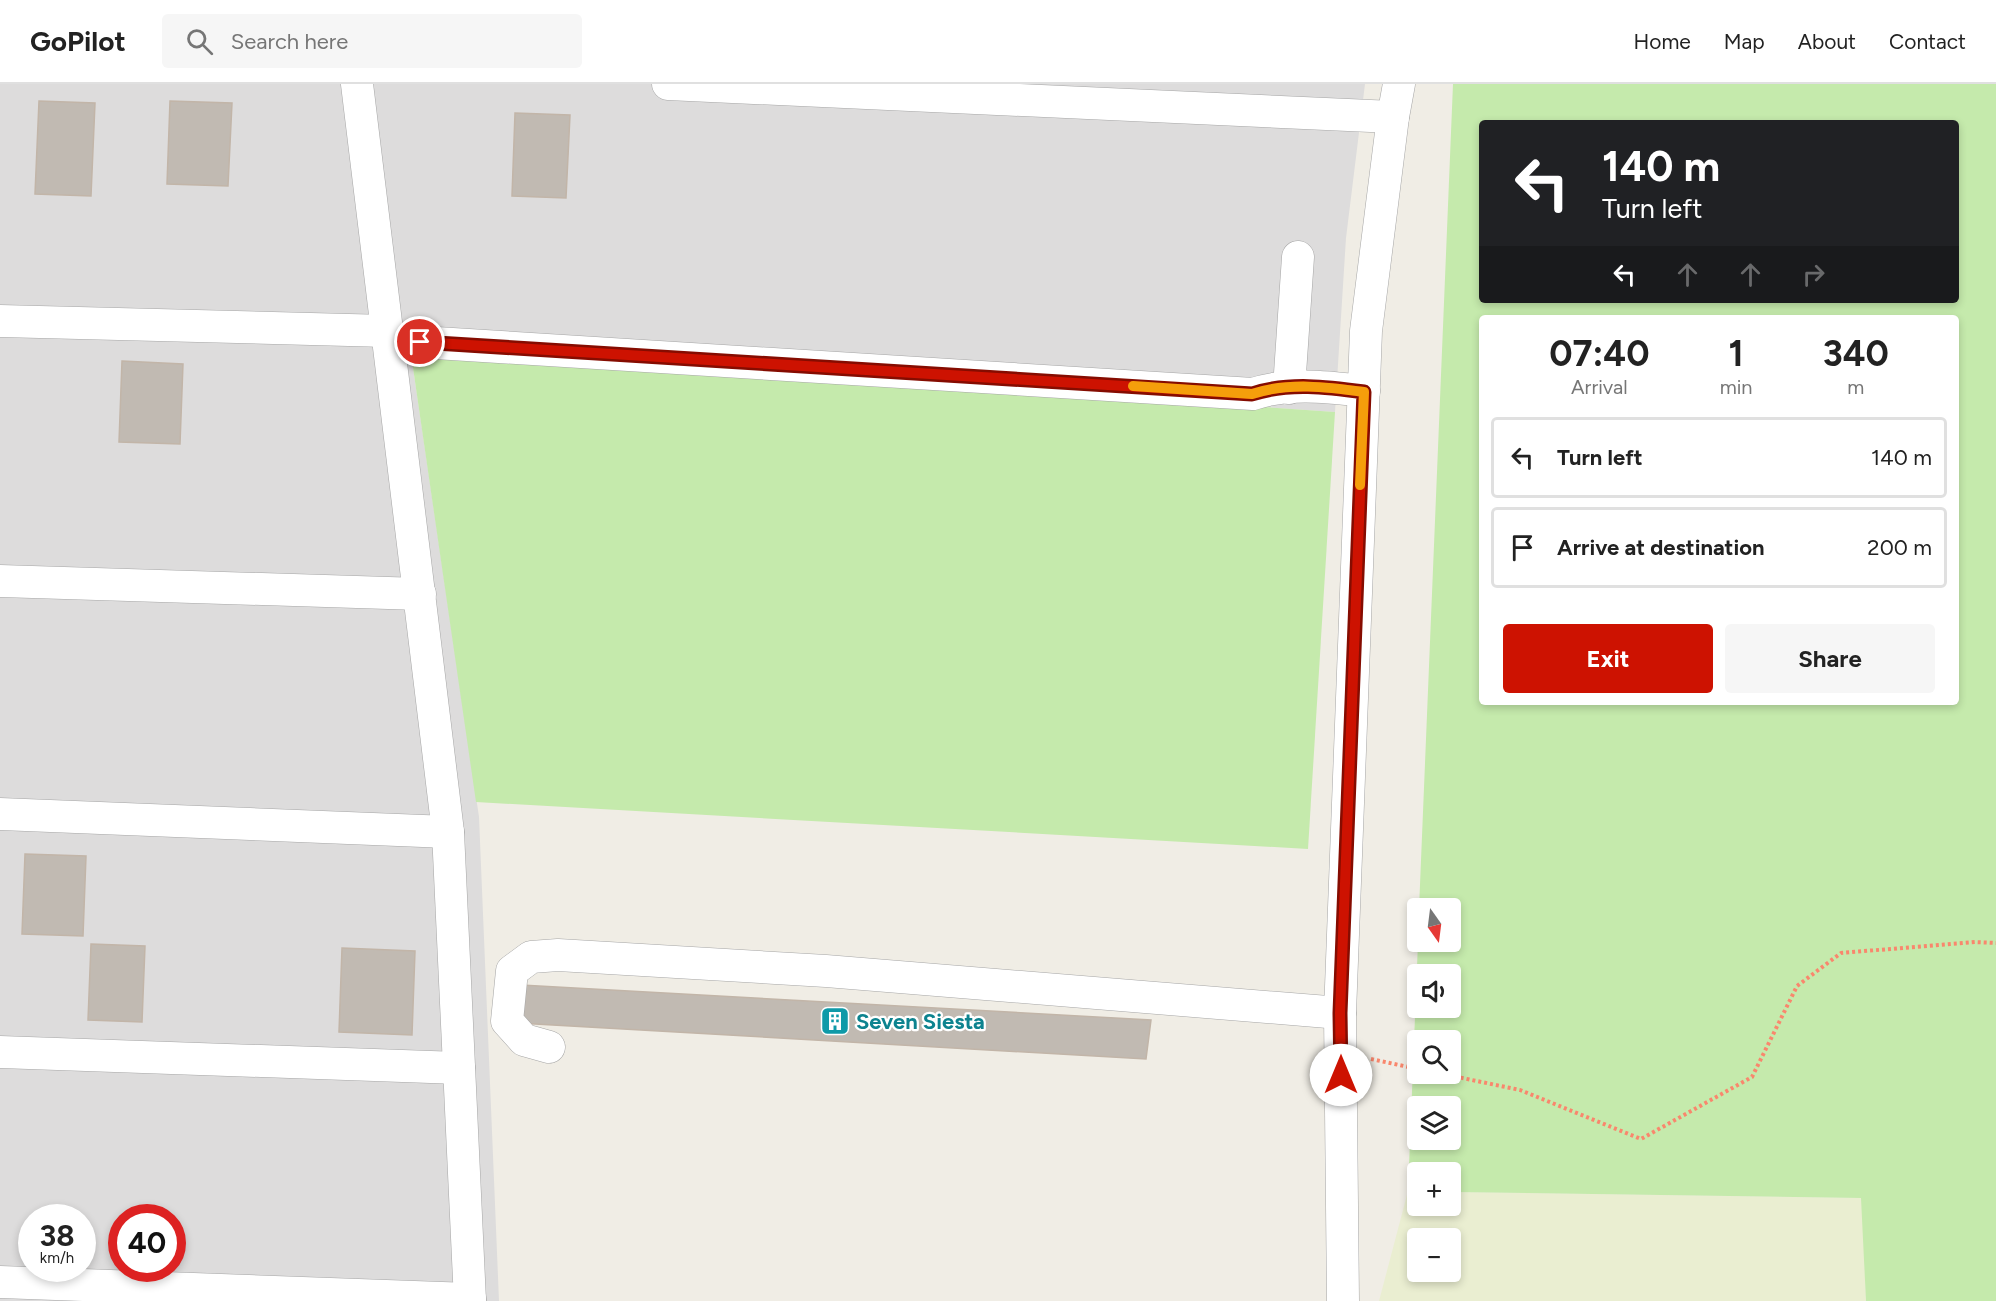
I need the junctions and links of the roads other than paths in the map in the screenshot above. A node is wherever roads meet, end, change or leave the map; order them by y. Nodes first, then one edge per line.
1 (357, 84) edge
2 (668, 84) edge
3 (1399, 84) edge
4 (1393, 117) junction
5 (1298, 257) dead end
6 (0, 321) edge
7 (387, 331) junction
8 (420, 342) dead end
9 (1290, 388) junction
10 (1364, 392) junction
11 (0, 581) edge
12 (420, 594) junction
13 (0, 814) edge
14 (448, 832) junction
15 (1340, 1013) junction
16 (549, 1047) dead end
17 (0, 1052) edge
18 (459, 1068) junction
19 (0, 1282) edge
20 (470, 1300) edge
21 (1343, 1301) edge

1 - 7 street
2 - 4 street
3 - 4 street
4 - 10 street
5 - 9 street
6 - 7 street
7 - 12 street
8 - 9 street
9 - 10 street
10 - 15 street
11 - 12 street
12 - 14 street
13 - 14 street
14 - 18 street
15 - 16 street
15 - 21 street
17 - 18 street
18 - 20 street
19 - 20 street

